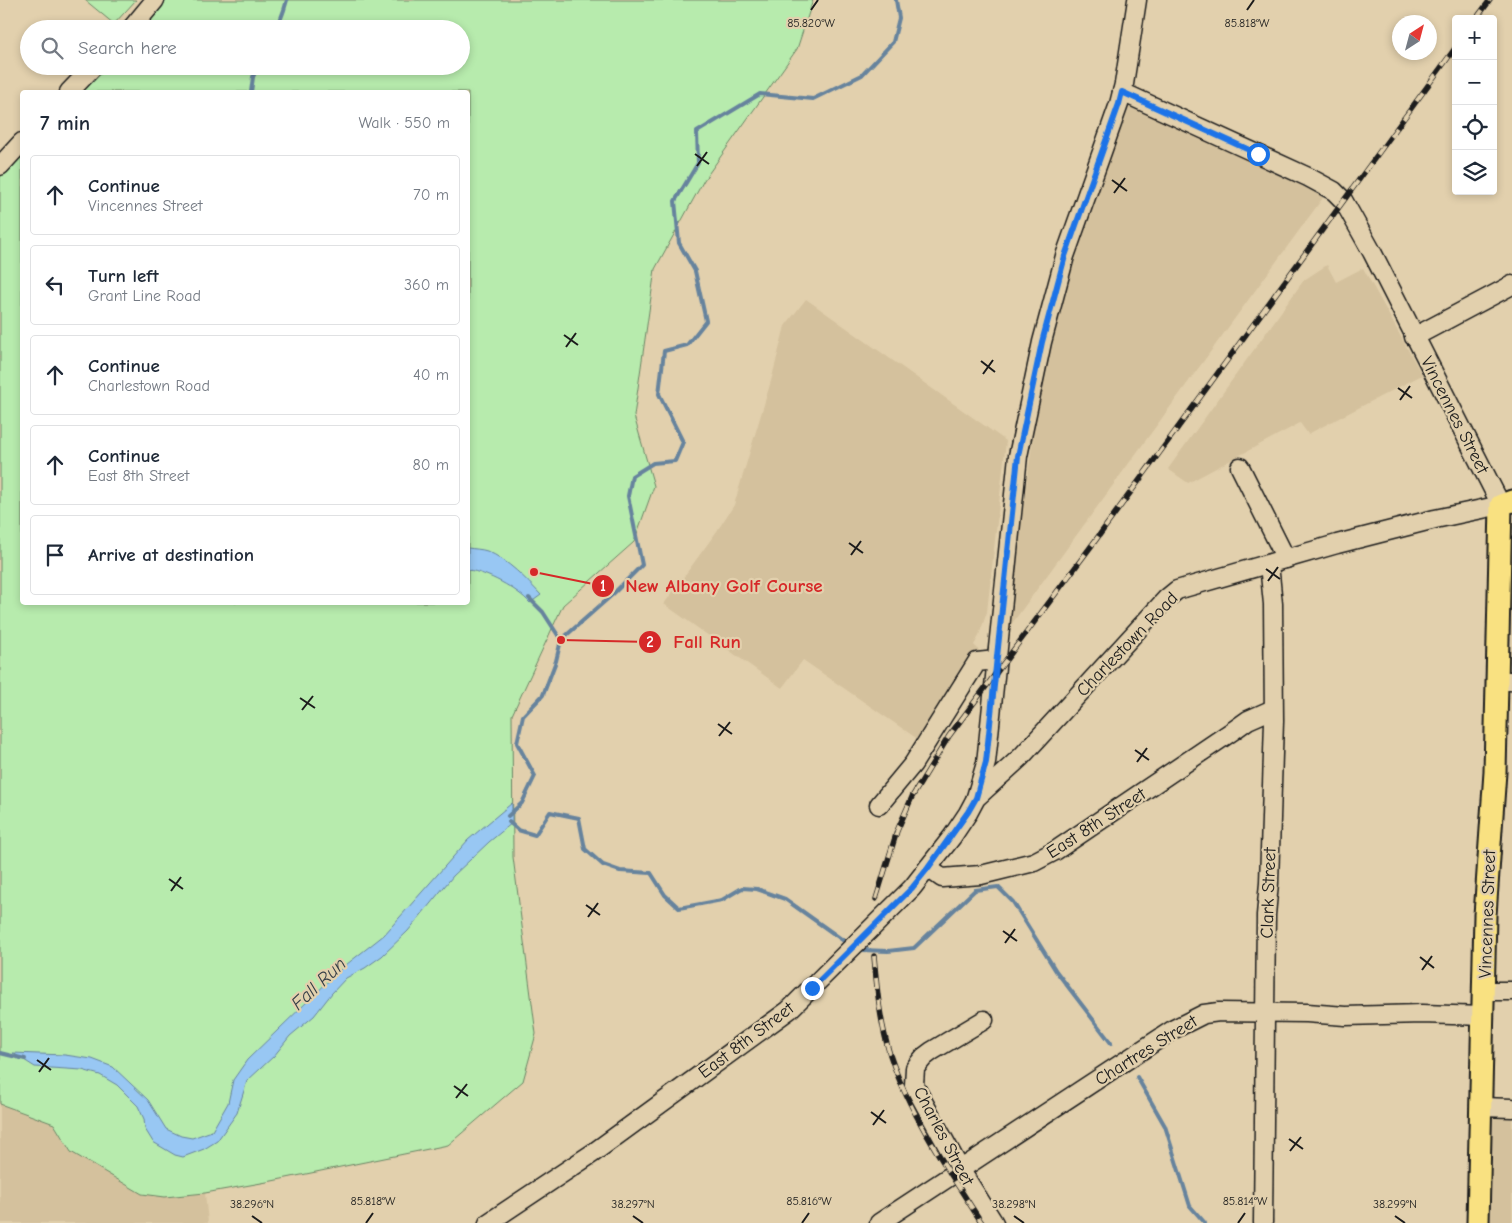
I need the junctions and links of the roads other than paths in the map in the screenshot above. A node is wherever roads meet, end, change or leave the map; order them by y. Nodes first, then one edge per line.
1 (154, 0) edge
2 (1137, 0) edge
3 (138, 20) edge
4 (85, 75) edge
5 (71, 90) edge
6 (1122, 92) junction
7 (20, 144) edge
8 (0, 166) edge
9 (1512, 285) edge
10 (1414, 336) junction
11 (1240, 467) dead end
12 (1507, 503) edge
13 (1277, 561) junction
14 (996, 660) junction
15 (1504, 681) edge
16 (1273, 709) junction
17 (976, 798) junction
18 (879, 805) dead end
19 (928, 868) junction
20 (1484, 991) junction
21 (1512, 991) edge
22 (1265, 1012) junction
23 (1483, 1016) junction
24 (984, 1020) dead end
25 (1481, 1107) junction
26 (1512, 1108) edge
27 (960, 1170) junction
28 (488, 1223) edge
29 (879, 1223) edge
30 (994, 1223) edge
31 (1263, 1223) edge
32 (1478, 1223) edge

1 - 3 street
2 - 6 street
4 - 5 street
6 - 10 street, Vincennes Street
6 - 14 street
7 - 8 street
9 - 10 street
10 - 12 street, Vincennes Street
11 - 13 street, Clark Street
12 - 13 street, Charlestown Road
12 - 15 main road, Vincennes Street
13 - 16 street, Clark Street
13 - 17 street, Charlestown Road
14 - 17 street
14 - 18 street
15 - 20 main road, Vincennes Street
16 - 19 street, East 8th Street
16 - 22 street, Clark Street
17 - 19 street, Charlestown Road
19 - 28 street, East 8th Street
20 - 21 street
20 - 23 main road, Vincennes Street
22 - 23 street, Chartres Street
22 - 27 street, Chartres Street
22 - 31 street, Clark Street
23 - 25 main road, Vincennes Street
24 - 27 street, Charles Street
25 - 26 street
25 - 32 main road, Vincennes Street
27 - 29 street, Chartres Street
27 - 30 street, Charles Street

